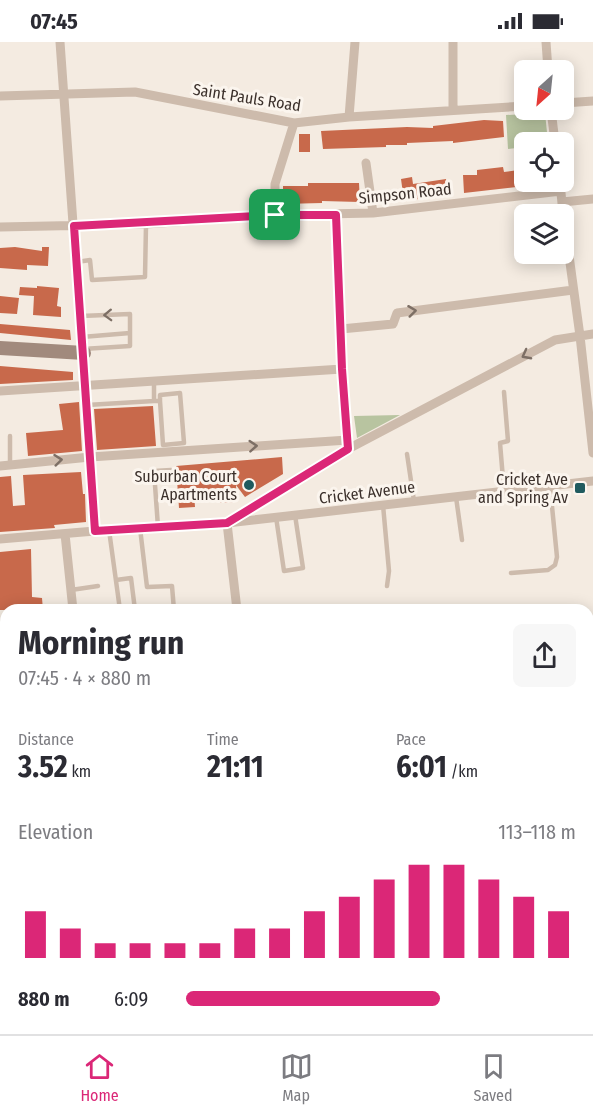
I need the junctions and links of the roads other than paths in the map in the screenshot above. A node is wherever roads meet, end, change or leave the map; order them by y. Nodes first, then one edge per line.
1 (60, 42) edge
2 (355, 42) edge
3 (453, 42) edge
4 (546, 42) edge
5 (547, 60) edge
6 (65, 95) junction
7 (0, 96) edge
8 (593, 101) edge
9 (574, 102) edge
10 (514, 107) edge
11 (453, 110) junction
12 (349, 117) junction
13 (294, 123) junction
14 (366, 163) dead end
15 (518, 192) edge
16 (561, 192) edge
17 (593, 199) edge
18 (562, 202) joint
19 (373, 213) junction
20 (275, 215) junction
21 (336, 215) junction
22 (146, 224) junction
23 (74, 226) junction
24 (0, 227) edge
25 (77, 262) junction
26 (570, 264) edge
27 (573, 290) junction
28 (81, 316) junction
29 (341, 329) junction
30 (130, 333) junction
31 (593, 334) edge
32 (580, 336) junction
33 (82, 337) junction
34 (0, 348) edge
35 (84, 351) junction
36 (342, 369) junction
37 (154, 381) junction
38 (85, 386) junction
39 (0, 391) edge
40 (504, 392) dead end
41 (157, 401) junction
42 (86, 405) junction
43 (10, 436) dead end
44 (348, 445) junction
45 (593, 453) edge
46 (407, 454) dead end
47 (90, 457) junction
48 (10, 465) junction
49 (0, 466) edge
50 (171, 470) dead end
51 (593, 481) edge
52 (550, 486) junction
53 (504, 491) junction
54 (456, 496) junction
55 (414, 501) junction
56 (383, 505) junction
57 (295, 515) junction
58 (276, 518) junction
59 (227, 523) junction
60 (158, 527) junction
61 (141, 528) junction
62 (109, 530) junction
63 (95, 531) junction
64 (64, 534) junction
65 (0, 539) edge
66 (462, 540) dead end
67 (511, 573) dead end
68 (116, 580) junction
69 (98, 586) dead end
70 (387, 586) dead end
71 (71, 590) junction
72 (72, 604) edge
73 (119, 604) edge
74 (134, 604) edge
75 (174, 604) edge
76 (236, 604) edge

1 - 6 street
2 - 12 street
3 - 11 street
4 - 5 street
6 - 7 street, Saint Pauls Road
6 - 13 street, Saint Pauls Road
6 - 23 street
8 - 9 street
10 - 11 street, Saint Pauls Road
11 - 12 street, Saint Pauls Road
12 - 13 street, Saint Pauls Road
13 - 20 street
14 - 19 street
15 - 19 street, Simpson Road
16 - 18 street
17 - 18 street
19 - 21 street, Simpson Road
20 - 21 street, Simpson Road
20 - 22 street, Simpson Road
21 - 29 street
22 - 23 street, Simpson Road
22 - 25 lane
23 - 24 street, Simpson Road
23 - 25 street
25 - 28 street
26 - 27 street
29 -> 27 street
27 - 32 street
30 -> 28 lane
28 - 33 street
29 - 36 street
30 - 33 lane
30 - 35 lane
31 - 32 street
32 -> 44 street
32 - 45 street
33 - 35 street
34 - 35 street
35 - 38 street
36 - 37 street
36 - 44 street
37 - 38 street
37 - 41 lane
38 - 39 street
38 - 42 street
40 - 53 lane
41 - 41 lane
41 - 42 lane
42 - 47 street
43 - 48 lane
47 -> 44 street
44 - 59 street
46 - 55 lane
48 -> 47 street
47 - 63 street
48 - 49 street
50 - 60 lane
51 - 52 street, Cricket Avenue
52 - 53 street, Cricket Avenue
52 - 67 lane
53 - 54 street, Cricket Avenue
54 - 55 street, Cricket Avenue
54 - 66 lane
55 - 56 street, Cricket Avenue
56 - 57 street, Cricket Avenue
56 - 70 lane
57 - 58 street, Cricket Avenue
57 - 58 lane
58 - 59 street, Cricket Avenue
59 - 60 street, Cricket Avenue
59 - 76 street
60 - 61 street, Cricket Avenue
61 - 62 street, Cricket Avenue
61 - 75 lane
62 - 63 street, Cricket Avenue
62 - 68 lane
63 - 64 street, Cricket Avenue
64 - 65 street, Cricket Avenue
64 - 71 street
68 - 73 lane
68 - 74 lane
69 - 71 lane
71 - 72 street

